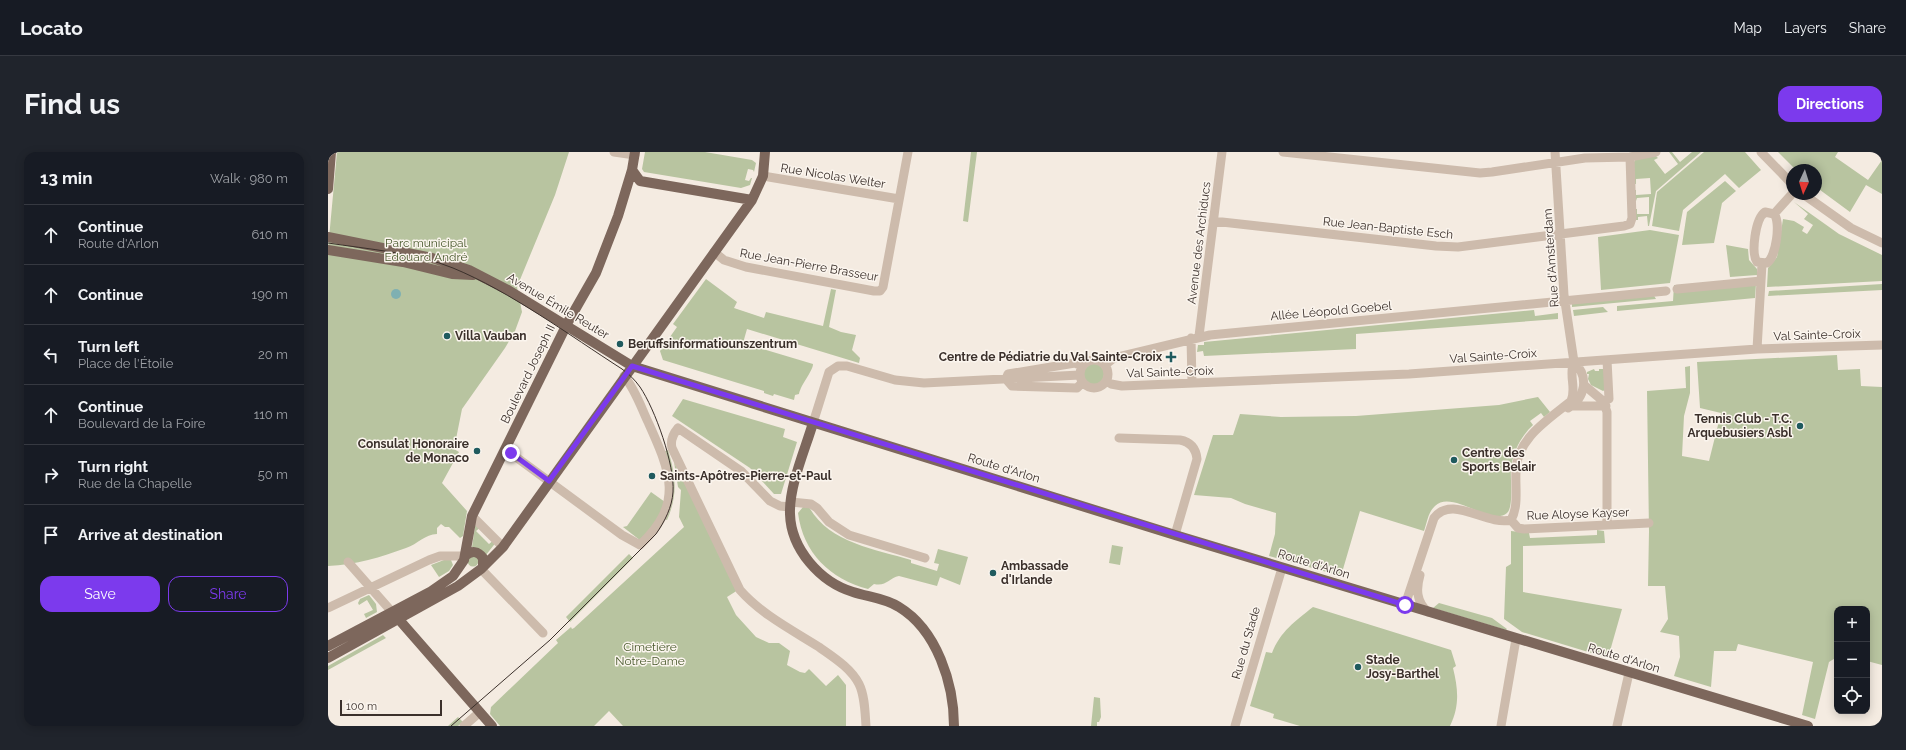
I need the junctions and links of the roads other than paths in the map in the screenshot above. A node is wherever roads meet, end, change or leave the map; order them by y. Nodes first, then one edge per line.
1 (331, 152) edge
2 (614, 152) edge
3 (756, 152) edge
4 (765, 152) edge
5 (908, 152) edge
6 (1222, 152) edge
7 (1283, 152) edge
8 (1555, 152) edge
9 (1656, 152) edge
10 (1761, 152) edge
11 (635, 154) edge
12 (1630, 157) junction
13 (1556, 163) junction
14 (765, 165) junction
15 (632, 170) junction
16 (763, 176) junction
17 (1786, 178) edge
18 (328, 189) edge
19 (899, 199) junction
20 (752, 200) junction
21 (1787, 200) edge
22 (1811, 200) edge
23 (1774, 214) junction
24 (1214, 221) junction
25 (1560, 234) junction
26 (328, 238) edge
27 (1882, 243) edge
28 (328, 250) edge
29 (714, 252) junction
30 (1762, 264) junction
31 (482, 277) junction
32 (1761, 281) junction
33 (1678, 289) dead end
34 (1660, 294) dead end
35 (1565, 300) junction
36 (566, 326) junction
37 (1195, 337) junction
38 (1882, 345) edge
39 (1757, 349) junction
40 (1607, 360) junction
41 (1574, 362) junction
42 (1105, 364) junction
43 (632, 366) junction
44 (1081, 375) junction
45 (624, 376) junction
46 (1006, 379) junction
47 (1107, 381) junction
48 (1192, 383) junction
49 (1584, 385) junction
50 (1607, 403) junction
51 (1573, 406) junction
52 (1552, 418) junction
53 (813, 423) junction
54 (1120, 438) dead end
55 (505, 449) junction
56 (552, 484) junction
57 (791, 504) junction
58 (472, 516) junction
59 (1511, 520) junction
60 (1649, 523) dead end
61 (1607, 525) junction
62 (1175, 535) junction
63 (1426, 544) junction
64 (502, 547) junction
65 (464, 558) junction
66 (924, 558) dead end
67 (348, 562) dead end
68 (1282, 568) junction
69 (481, 569) junction
70 (371, 588) junction
71 (1405, 605) junction
72 (328, 608) edge
73 (1430, 613) junction
74 (396, 616) junction
75 (364, 628) junction
76 (542, 632) dead end
77 (366, 638) junction
78 (1516, 639) junction
79 (328, 646) edge
80 (328, 650) edge
81 (328, 658) edge
82 (328, 663) edge
83 (1629, 673) junction
84 (480, 712) junction
85 (464, 726) edge
86 (492, 726) edge
87 (866, 726) edge
88 (954, 726) edge
89 (1235, 726) edge
90 (1500, 726) edge
91 (1617, 726) edge
92 (1808, 726) edge

1 - 18 main road
2 - 11 street
3 - 14 main road
4 - 14 main road
5 - 19 street, Rue Jean-Pierre Brasseur
6 - 24 street, Avenue des Archiducs
7 - 13 street
8 - 13 street, Rue d'Amsterdam
9 - 12 street
10 - 17 street
11 - 15 main road, Boulevard Joseph II
12 - 13 street
12 - 25 street, Rue Jean-Baptiste Esch
13 - 25 street, Rue d'Amsterdam
14 - 16 main road
15 - 20 main road
15 - 36 main road, Boulevard Joseph II
16 - 19 street, Rue Nicolas Welter
16 - 20 main road
19 - 29 street, Rue Jean-Pierre Brasseur
20 - 29 main road
21 - 23 street
22 - 27 street
23 - 30 street
23 - 30 street
24 - 25 street, Rue Jean-Baptiste Esch
24 - 37 street, Avenue des Archiducs
25 - 35 street, Rue d'Amsterdam
26 - 31 main road, Avenue Émile Reuter
28 - 31 main road, Avenue Émile Reuter
29 - 43 main road
30 - 32 street
31 - 36 main road, Avenue Émile Reuter
32 - 33 street
32 - 39 street
34 - 35 street, Allée Léopold Goebel
35 - 37 street, Allée Léopold Goebel
35 - 41 street, Rue d'Amsterdam
36 - 43 main road, Avenue Émile Reuter
36 - 55 main road, Boulevard Joseph II
37 - 42 street, Allée Léopold Goebel
37 - 48 street, Avenue des Archiducs
38 - 39 street, Val Sainte-Croix
39 - 40 street, Val Sainte-Croix
40 - 41 street, Val Sainte-Croix
40 - 50 street
41 - 48 street, Val Sainte-Croix
41 - 49 street
41 - 52 street
42 - 44 street
42 - 47 street, Val Sainte-Croix
43 - 45 main road
43 - 53 main road, Route d'Arlon
44 - 46 street
44 - 46 street
44 - 47 street
45 - 56 main road
45 - 56 street
46 - 53 street
47 - 48 street, Val Sainte-Croix
49 - 50 street
49 - 51 street
50 - 51 street
50 - 61 street
51 - 52 street
52 - 59 street
53 - 57 main road
53 - 62 main road, Route d'Arlon
54 - 62 street
55 - 56 street
55 - 58 main road, Boulevard Joseph II
56 - 64 main road
57 - 66 street
57 - 87 street
57 - 88 main road
58 - 64 street
58 - 65 main road, Boulevard Joseph II
59 - 61 street, Rue Aloyse Kayser
59 - 63 street
60 - 61 street, Rue Aloyse Kayser
62 - 68 main road, Route d'Arlon
63 - 71 street
63 - 73 street
64 - 69 main road
65 - 69 main road
65 - 69 main road
65 - 70 street
65 - 74 main road, Boulevard Joseph II
67 - 70 street
68 - 71 main road, Route d'Arlon
68 - 89 street, Rue du Stade
69 - 74 main road
69 - 76 street
70 - 72 street
70 - 74 street
71 - 73 main road, Route d'Arlon
73 - 78 main road, Route d'Arlon
74 - 75 main road
74 - 77 main road
74 - 84 main road
75 - 79 main road
75 - 80 main road
77 - 81 main road
77 - 82 main road
78 - 83 main road, Route d'Arlon
78 - 90 street
83 - 91 street
83 - 92 main road, Route d'Arlon
84 - 85 street
84 - 86 main road

